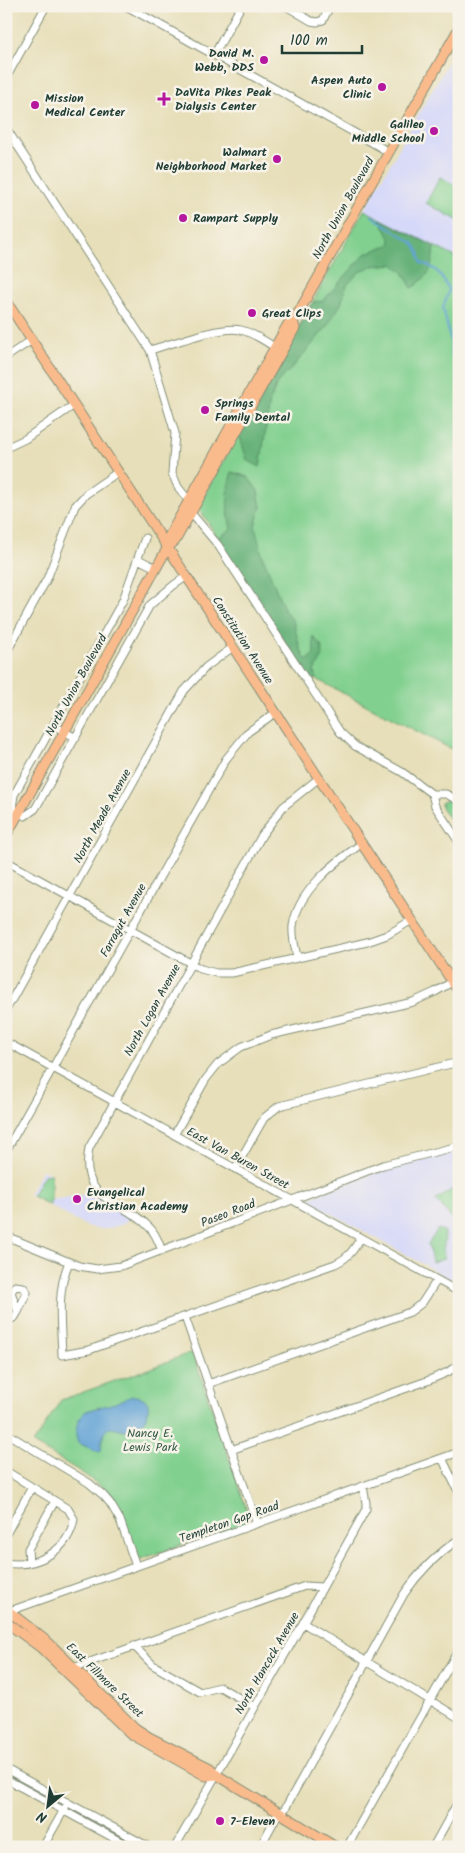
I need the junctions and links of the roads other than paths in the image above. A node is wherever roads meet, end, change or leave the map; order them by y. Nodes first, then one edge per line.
1 (46, 6) edge
2 (126, 6) edge
3 (241, 6) edge
4 (286, 6) edge
5 (330, 6) edge
6 (459, 28) edge
7 (455, 43) edge
8 (214, 55) junction
9 (6, 78) edge
10 (6, 128) edge
11 (389, 152) junction
12 (6, 301) edge
13 (32, 340) junction
14 (278, 349) junction
15 (150, 350) junction
16 (6, 357) edge
17 (74, 405) junction
18 (6, 448) edge
19 (118, 472) junction
20 (188, 501) junction
21 (191, 513) junction
22 (145, 538) dead end
23 (168, 547) junction
24 (138, 559) junction
25 (156, 568) junction
26 (187, 576) junction
27 (233, 647) junction
28 (6, 653) edge
29 (275, 713) junction
30 (53, 725) junction
31 (64, 732) junction
32 (76, 738) junction
33 (319, 778) junction
34 (432, 794) junction
35 (459, 800) edge
36 (19, 813) junction
37 (6, 836) edge
38 (459, 842) edge
39 (361, 844) junction
40 (6, 861) edge
41 (69, 896) junction
42 (412, 920) junction
43 (130, 929) junction
44 (297, 957) junction
45 (191, 963) junction
46 (452, 982) junction
47 (459, 992) edge
48 (6, 1010) edge
49 (6, 1042) edge
50 (459, 1062) edge
51 (53, 1068) junction
52 (114, 1102) junction
53 (174, 1135) junction
54 (459, 1146) edge
55 (6, 1151) edge
56 (235, 1169) junction
57 (293, 1201) junction
58 (6, 1236) edge
59 (360, 1239) junction
60 (162, 1251) junction
61 (68, 1262) junction
62 (437, 1280) junction
63 (459, 1292) edge
64 (18, 1312) dead end
65 (185, 1317) junction
66 (6, 1322) edge
67 (459, 1364) edge
68 (208, 1384) junction
69 (6, 1433) edge
70 (231, 1450) junction
71 (459, 1452) edge
72 (442, 1458) junction
73 (7, 1474) edge
74 (363, 1486) junction
75 (32, 1487) junction
76 (459, 1493) edge
77 (55, 1501) junction
78 (257, 1524) junction
79 (6, 1534) edge
80 (459, 1539) edge
81 (29, 1562) junction
82 (6, 1563) edge
83 (136, 1566) junction
84 (322, 1588) junction
85 (7, 1611) edge
86 (6, 1622) edge
87 (303, 1623) junction
88 (134, 1646) junction
89 (459, 1649) edge
90 (367, 1662) junction
91 (73, 1668) junction
92 (430, 1700) junction
93 (255, 1707) junction
94 (459, 1718) edge
95 (6, 1769) edge
96 (217, 1775) junction
97 (6, 1779) edge
98 (459, 1800) edge
99 (67, 1803) junction
100 (64, 1810) junction
101 (281, 1813) junction
102 (43, 1847) edge
103 (130, 1847) edge
104 (149, 1847) edge
105 (175, 1847) edge
106 (260, 1847) edge
107 (336, 1847) edge
108 (347, 1847) edge
109 (433, 1847) edge

1 - 9 street
2 - 8 street
3 - 8 street
4 - 5 street
6 - 7 main road, North Union Boulevard
7 - 11 main road, North Union Boulevard
8 - 11 street
10 - 15 street
11 - 14 main road, North Union Boulevard
12 - 13 main road, Constitution Avenue
13 - 16 street
13 - 17 main road, Constitution Avenue
14 - 15 street
14 - 20 main road, North Union Boulevard
14 - 21 main road, North Union Boulevard
15 - 20 street
17 - 18 street
17 - 19 main road, Constitution Avenue
19 - 23 main road, Constitution Avenue
19 - 28 street
20 - 23 main road, North Union Boulevard
21 - 23 main road, North Union Boulevard
21 - 34 street
22 - 24 street
23 - 25 main road, North Union Boulevard
23 - 26 main road, Constitution Avenue
24 - 25 street
24 - 30 street
25 - 31 main road, North Union Boulevard
26 - 27 main road, Constitution Avenue
26 - 32 street
27 - 29 main road, Constitution Avenue
27 - 41 street, North Meade Avenue
29 - 33 main road, Constitution Avenue
29 - 43 street, Farragut Avenue
30 - 31 street
30 - 36 street
31 - 32 street
31 - 36 main road, North Union Boulevard
32 - 36 street
33 - 39 main road, Constitution Avenue
33 - 45 street, North Logan Avenue
34 - 35 street
34 - 38 street
36 - 37 main road, North Union Boulevard
39 - 42 main road, Constitution Avenue
39 - 44 street
40 - 41 street
41 - 43 street
41 - 48 street, North Meade Avenue
42 - 44 street
42 - 46 main road, Constitution Avenue
43 - 45 street
43 - 51 street, Farragut Avenue
44 - 45 street
45 - 52 street, North Logan Avenue
46 - 47 main road, Constitution Avenue
46 - 53 street
49 - 51 street, East Van Buren Street
50 - 56 street
51 - 52 street, East Van Buren Street
51 - 55 street, Farragut Avenue
52 - 53 street, East Van Buren Street
52 - 60 street, North Logan Avenue
53 - 56 street, East Van Buren Street
54 - 57 street, Paseo Road
56 - 57 street, East Van Buren Street
57 - 59 street, East Van Buren Street
57 - 60 street, Paseo Road
58 - 61 street, Paseo Road
59 - 62 street, East Van Buren Street
59 - 65 street
60 - 61 street, Paseo Road
61 - 65 street
62 - 63 street, East Van Buren Street
62 - 68 street
64 - 66 street
65 - 68 street
67 - 70 street
68 - 70 street
69 - 83 street
70 - 78 street
71 - 72 street, Templeton Gap Road
72 - 74 street, Templeton Gap Road
72 - 76 street
73 - 75 street
74 - 78 street, Templeton Gap Road
74 - 84 street, North Hancock Avenue
75 - 77 street
75 - 79 street
77 - 81 street
77 - 81 street
78 - 83 street, Templeton Gap Road
80 - 90 street
81 - 82 street
83 - 85 street, Templeton Gap Road
84 - 87 street, North Hancock Avenue
84 - 88 street
85 - 91 main road, East Fillmore Street
86 - 96 main road, East Fillmore Street
87 - 90 street
87 - 93 street, North Hancock Avenue
88 - 91 street
88 - 93 street
89 - 92 street
90 - 92 street
90 - 101 street
91 - 96 main road, East Fillmore Street
92 - 94 street
92 - 108 street
93 - 96 street, North Hancock Avenue
95 - 99 street
96 - 101 main road, East Fillmore Street
96 - 105 street, North Hancock Avenue
97 - 100 street
98 - 109 street
99 - 100 street
99 - 104 street
100 - 102 street
100 - 103 street
101 - 106 street
101 - 107 main road, East Fillmore Street

